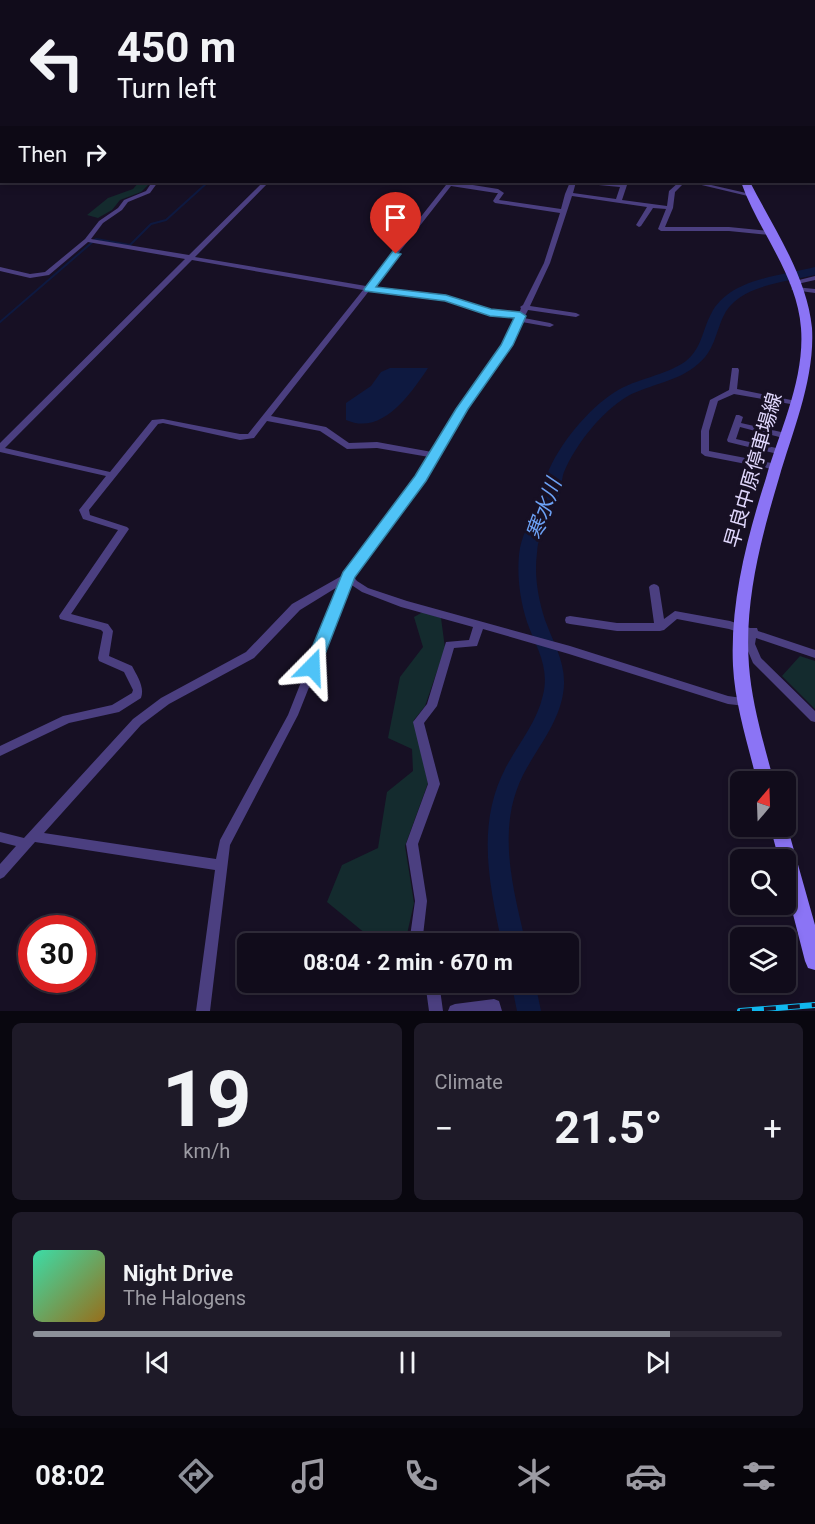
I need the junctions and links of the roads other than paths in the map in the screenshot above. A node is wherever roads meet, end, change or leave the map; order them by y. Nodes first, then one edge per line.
1 (154, 183) edge
2 (266, 183) edge
3 (450, 183) edge
4 (456, 183) edge
5 (573, 183) edge
6 (600, 183) edge
7 (681, 183) edge
8 (697, 183) edge
9 (746, 183) edge
10 (568, 194) junction
11 (752, 195) junction
12 (619, 200) junction
13 (651, 205) junction
14 (670, 208) junction
15 (562, 211) junction
16 (639, 225) dead end
17 (770, 233) junction
18 (87, 240) junction
19 (188, 258) junction
20 (0, 269) edge
21 (815, 278) edge
22 (794, 286) junction
23 (369, 289) junction
24 (815, 291) edge
25 (521, 314) junction
26 (576, 315) dead end
27 (550, 325) dead end
28 (735, 370) dead end
29 (733, 391) junction
30 (796, 403) junction
31 (266, 418) junction
32 (786, 435) junction
33 (0, 448) edge
34 (782, 452) junction
35 (434, 455) junction
36 (777, 467) junction
37 (113, 476) junction
38 (348, 576) junction
39 (654, 587) dead end
40 (570, 620) dead end
41 (478, 626) junction
42 (660, 627) junction
43 (747, 630) junction
44 (815, 654) edge
45 (745, 702) junction
46 (815, 718) edge
47 (0, 751) edge
48 (763, 771) edge
49 (0, 837) edge
50 (782, 837) edge
51 (31, 840) junction
52 (219, 865) junction
53 (0, 873) edge
54 (417, 933) edge
55 (815, 961) edge
56 (434, 993) edge
57 (203, 1011) edge
58 (436, 1011) edge
59 (455, 1011) edge
60 (495, 1011) edge

1 - 18 street
2 - 19 street
3 - 23 street
4 - 15 street
5 - 10 street
6 - 12 street
7 - 14 street
8 - 11 street
9 - 11 main road, 早良中原停車場線
10 - 12 street
10 - 15 street
11 - 17 main road, 早良中原停車場線
12 - 13 street
13 - 14 street
13 - 16 street
14 - 17 street
15 - 25 street
17 - 22 main road, 早良中原停車場線
18 - 19 street
18 - 20 street
19 - 23 street
19 - 33 street
21 - 22 street
22 - 24 street
22 - 30 main road, 早良中原停車場線
23 - 25 street
23 - 31 street
25 - 26 street
25 - 27 street
25 - 35 street
28 - 29 street
29 - 30 street
29 - 36 street
30 - 32 main road, 早良中原停車場線
31 - 35 street
31 - 37 street
32 - 34 main road, 早良中原停車場線
32 - 34 street
33 - 37 street
34 - 36 main road, 早良中原停車場線
35 - 38 street
36 - 43 main road, 早良中原停車場線
37 - 47 street
38 - 41 street
38 - 51 street
38 - 52 street
39 - 42 street
40 - 42 street
41 - 45 street
41 - 54 street
42 - 43 street
43 - 44 street
43 - 45 main road, 早良中原停車場線
43 - 46 street
45 - 48 main road, 早良中原停車場線
49 - 51 street
50 - 55 main road
51 - 52 street
51 - 53 street
52 - 57 street
56 - 58 street
59 - 60 street

